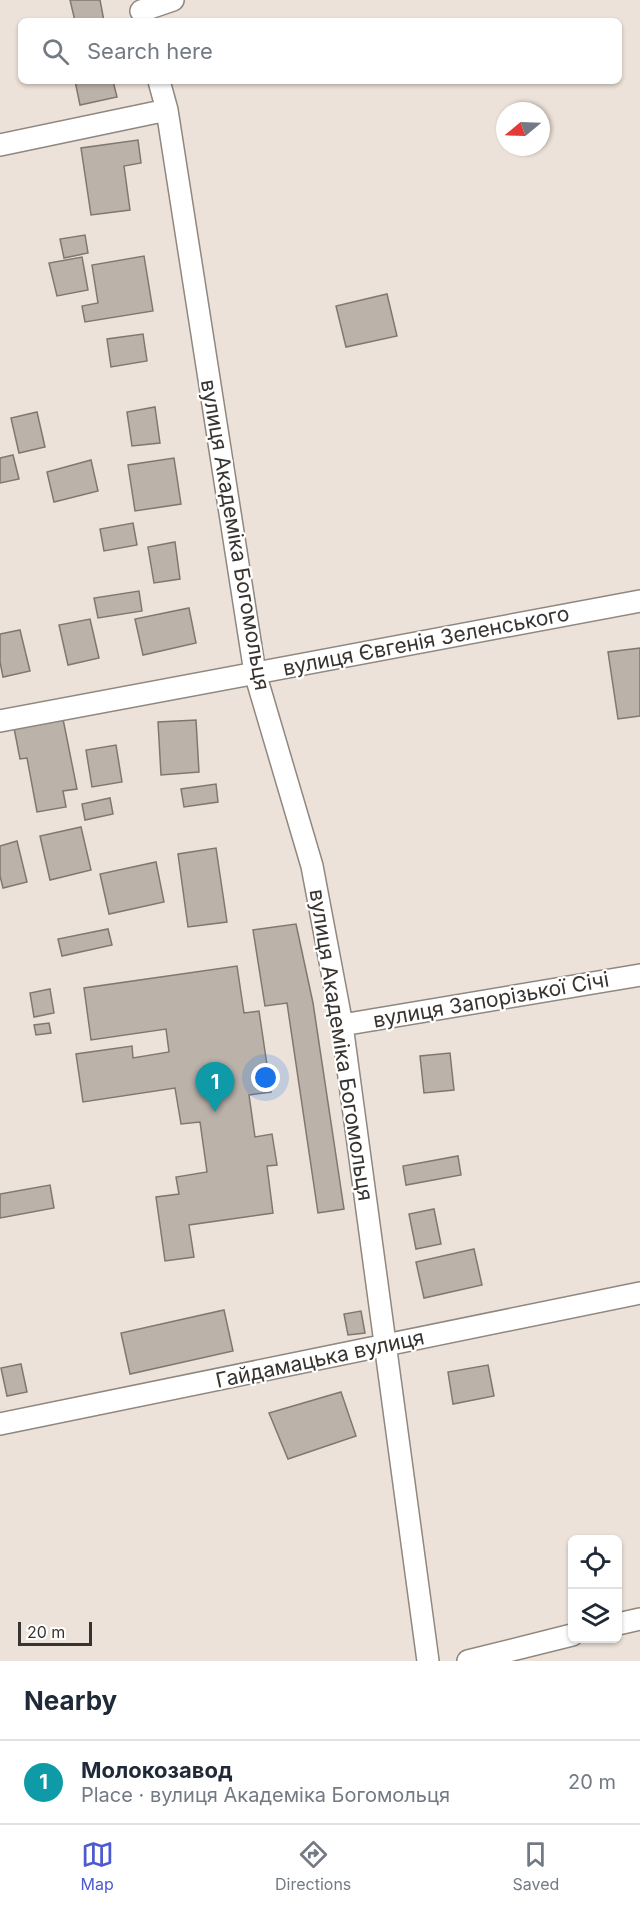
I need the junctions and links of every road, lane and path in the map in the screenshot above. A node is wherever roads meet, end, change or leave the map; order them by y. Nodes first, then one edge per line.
1 (173, 0) edge
2 (141, 11) edge
3 (160, 84) edge
4 (167, 110) junction
5 (0, 145) edge
6 (640, 601) edge
7 (255, 673) junction
8 (0, 721) edge
9 (640, 975) edge
10 (342, 1025) junction
11 (640, 1293) edge
12 (385, 1346) junction
13 (0, 1424) edge
14 (640, 1619) edge
15 (622, 1623) edge
16 (568, 1636) edge
17 (428, 1661) edge
18 (468, 1661) edge

1 - 2 street
3 - 4 street, вулиця Академіка Богомольця
4 - 5 street
4 - 7 street, вулиця Академіка Богомольця
6 - 7 street, вулиця Євгенія Зеленського
7 - 8 street, вулиця Євгенія Зеленського
7 - 10 street, вулиця Академіка Богомольця
9 - 10 street, вулиця Запорізької Січі
10 - 12 street, вулиця Академіка Богомольця
11 - 12 street, Гайдамацька вулиця
12 - 13 street, Гайдамацька вулиця
12 - 17 street, вулиця Академіка Богомольця
14 - 15 street
16 - 18 street

